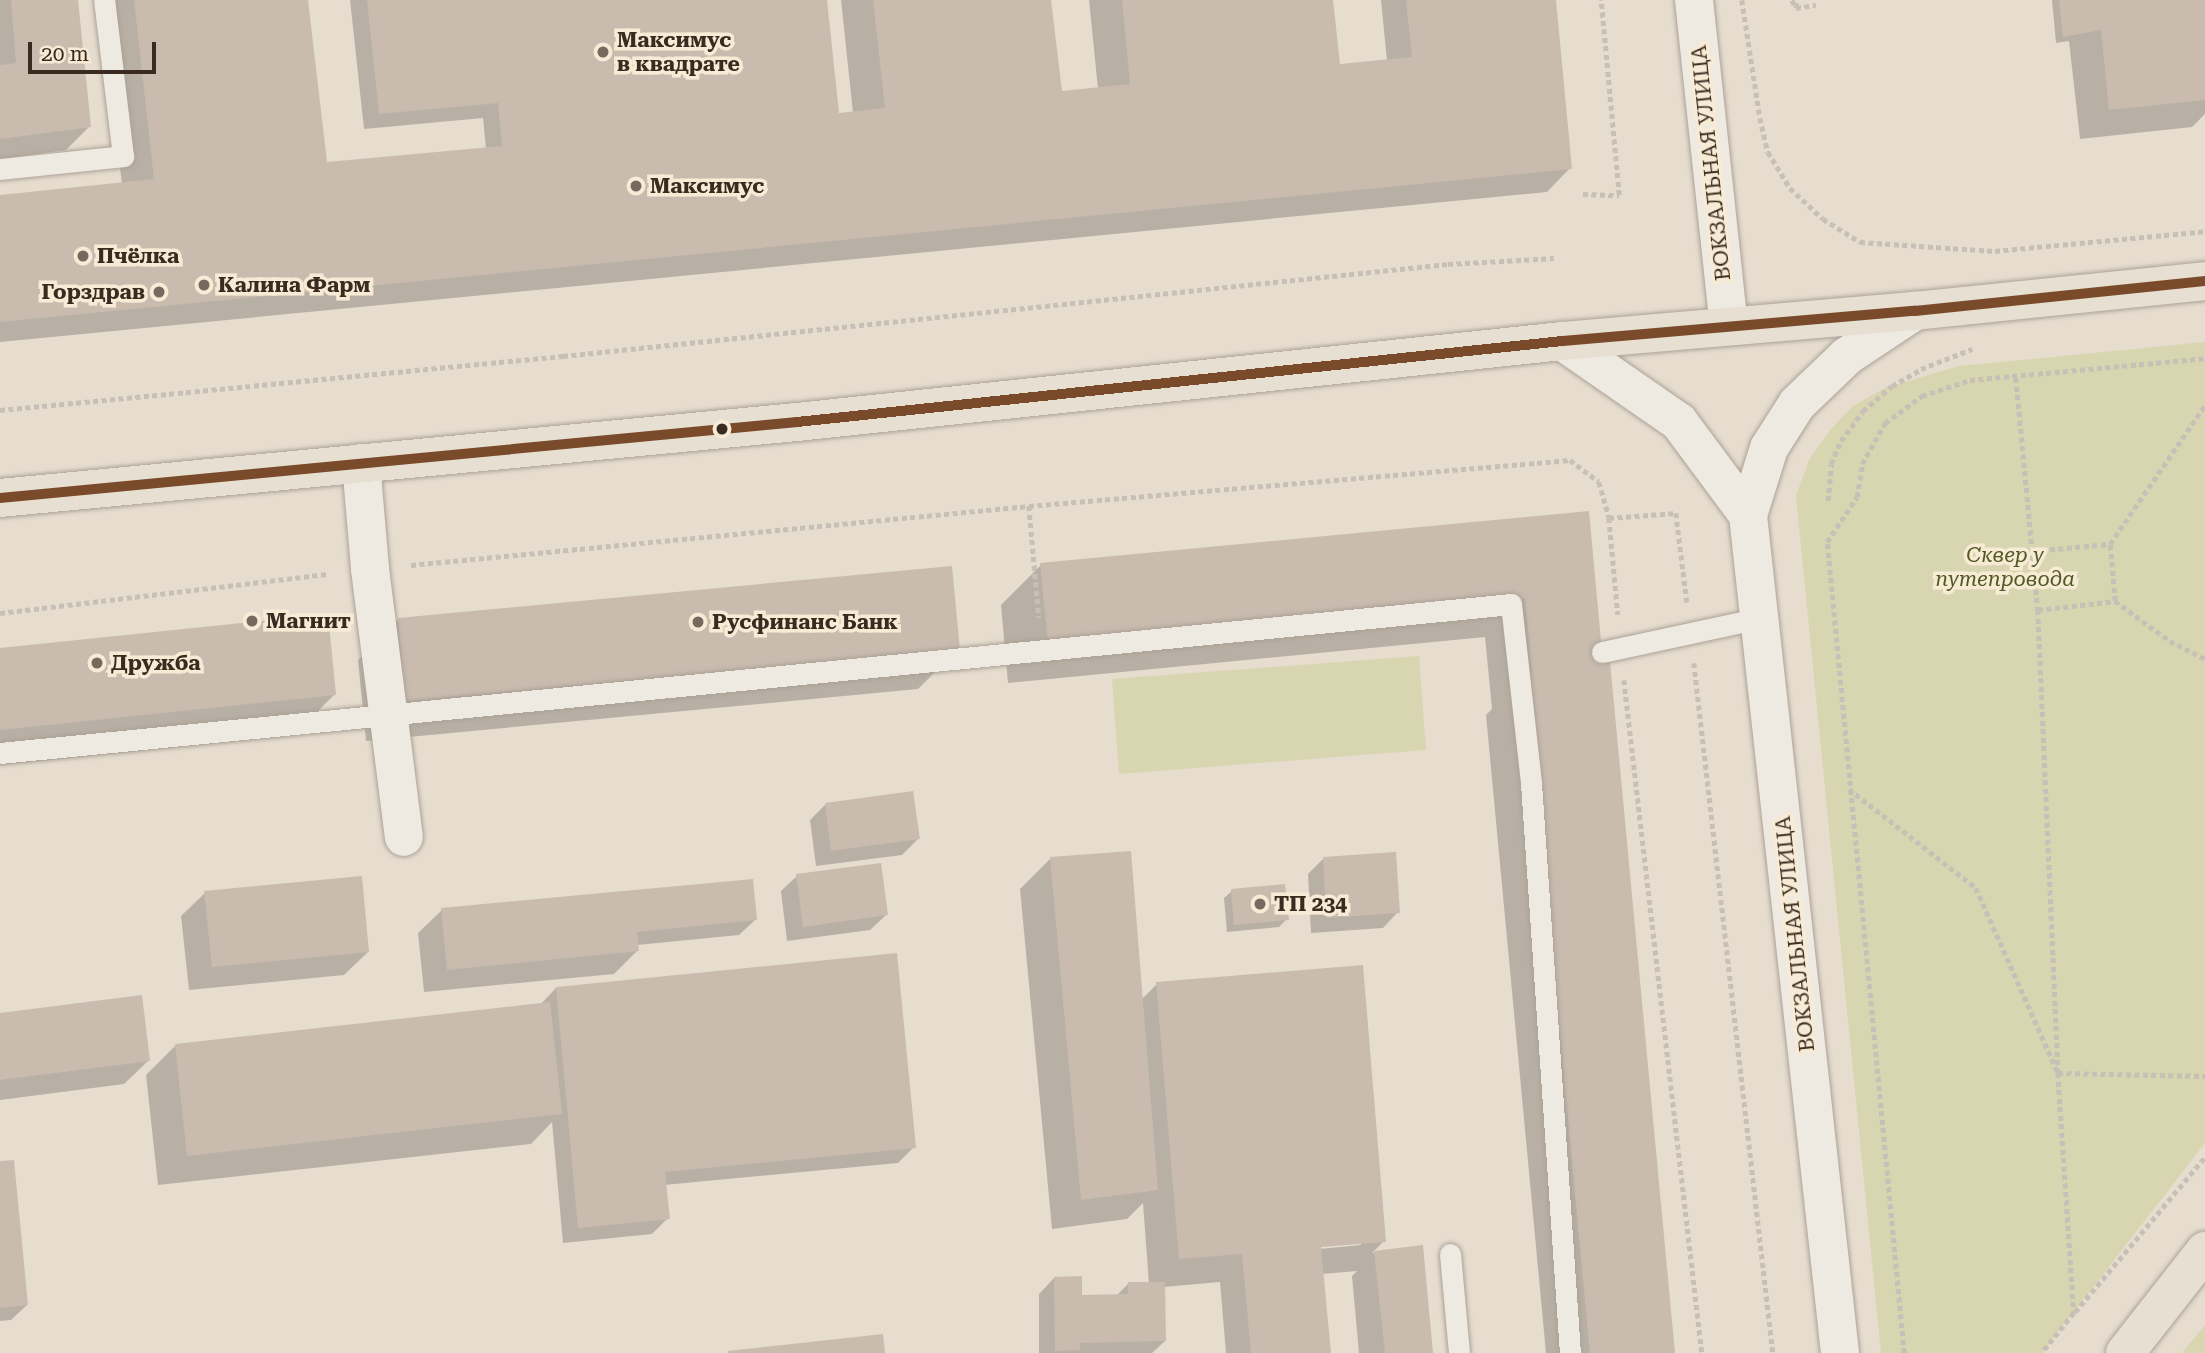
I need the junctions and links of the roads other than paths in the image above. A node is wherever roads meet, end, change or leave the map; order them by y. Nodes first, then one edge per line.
1 (104, 0) edge
2 (1694, 0) edge
3 (0, 169) edge
4 (2205, 281) edge
5 (1915, 311) junction
6 (1729, 325) junction
7 (1562, 341) junction
8 (361, 463) junction
9 (0, 498) edge
10 (1748, 515) junction
11 (1760, 618) junction
12 (1516, 642) junction
13 (1611, 651) road end
14 (1531, 659) dead end
15 (387, 715) junction
16 (0, 754) edge
17 (404, 837) dead end
18 (2205, 1251) edge
19 (1450, 1254) dead end
20 (1459, 1353) edge
21 (1570, 1353) edge
22 (1840, 1353) edge
23 (2125, 1353) edge

1 - 3 lane
2 - 6 main road, ВОКЗАЛЬНАЯ УЛИЦА
4 - 5 main road
5 - 6 main road
5 - 10 main road, ВОКЗАЛЬНАЯ УЛИЦА
6 - 7 main road
7 - 8 main road
7 - 10 main road, ВОКЗАЛЬНАЯ УЛИЦА
8 - 9 main road
8 - 15 main road
10 - 11 main road, ВОКЗАЛЬНАЯ УЛИЦА
11 - 13 lane
11 - 22 main road, ВОКЗАЛЬНАЯ УЛИЦА
12 - 14 lane
12 - 15 lane
12 - 21 lane
15 - 16 lane
15 - 17 main road
18 - 23 main road
19 - 20 lane

